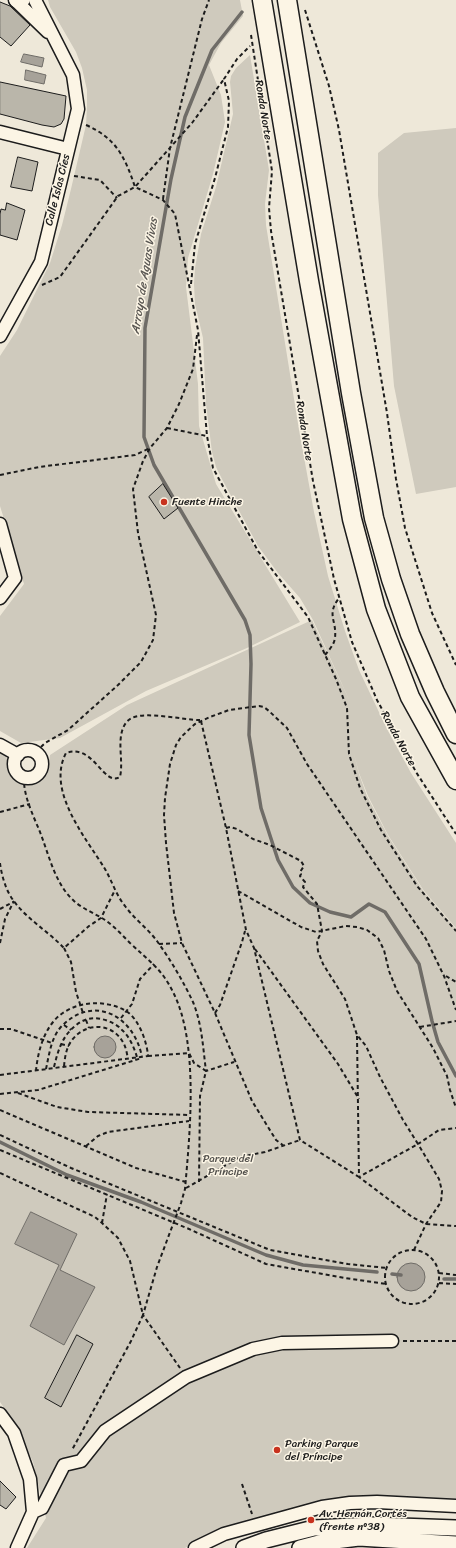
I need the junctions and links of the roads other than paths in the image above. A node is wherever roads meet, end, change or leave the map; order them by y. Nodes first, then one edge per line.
1 (16, 0) edge
2 (22, 0) edge
3 (35, 0) edge
4 (262, 0) edge
5 (287, 0) edge
6 (54, 38) junction
7 (0, 132) edge
8 (68, 149) junction
9 (0, 336) edge
10 (0, 524) edge
11 (0, 598) edge
12 (456, 734) edge
13 (0, 745) edge
14 (18, 755) junction
15 (456, 780) edge
16 (392, 1341) road end
17 (0, 1414) edge
18 (456, 1506) edge
19 (32, 1512) junction
20 (456, 1528) edge
21 (456, 1544) edge
22 (17, 1548) edge
23 (195, 1548) edge
24 (244, 1548) edge
25 (300, 1548) edge

1 - 2 main road
1 - 6 street, Calle Islas Cíes
3 - 6 street, Calle Islas Cíes
4 - 15 highway, Ronda Norte
5 - 12 highway
6 - 8 street, Calle Islas Cíes
7 - 8 street
8 - 9 street, Calle Islas Cíes
10 - 11 street
13 - 14 street
14 - 14 street
16 - 19 street
17 - 19 street
18 - 23 street
19 - 22 street
20 - 24 main road
21 - 25 main road

